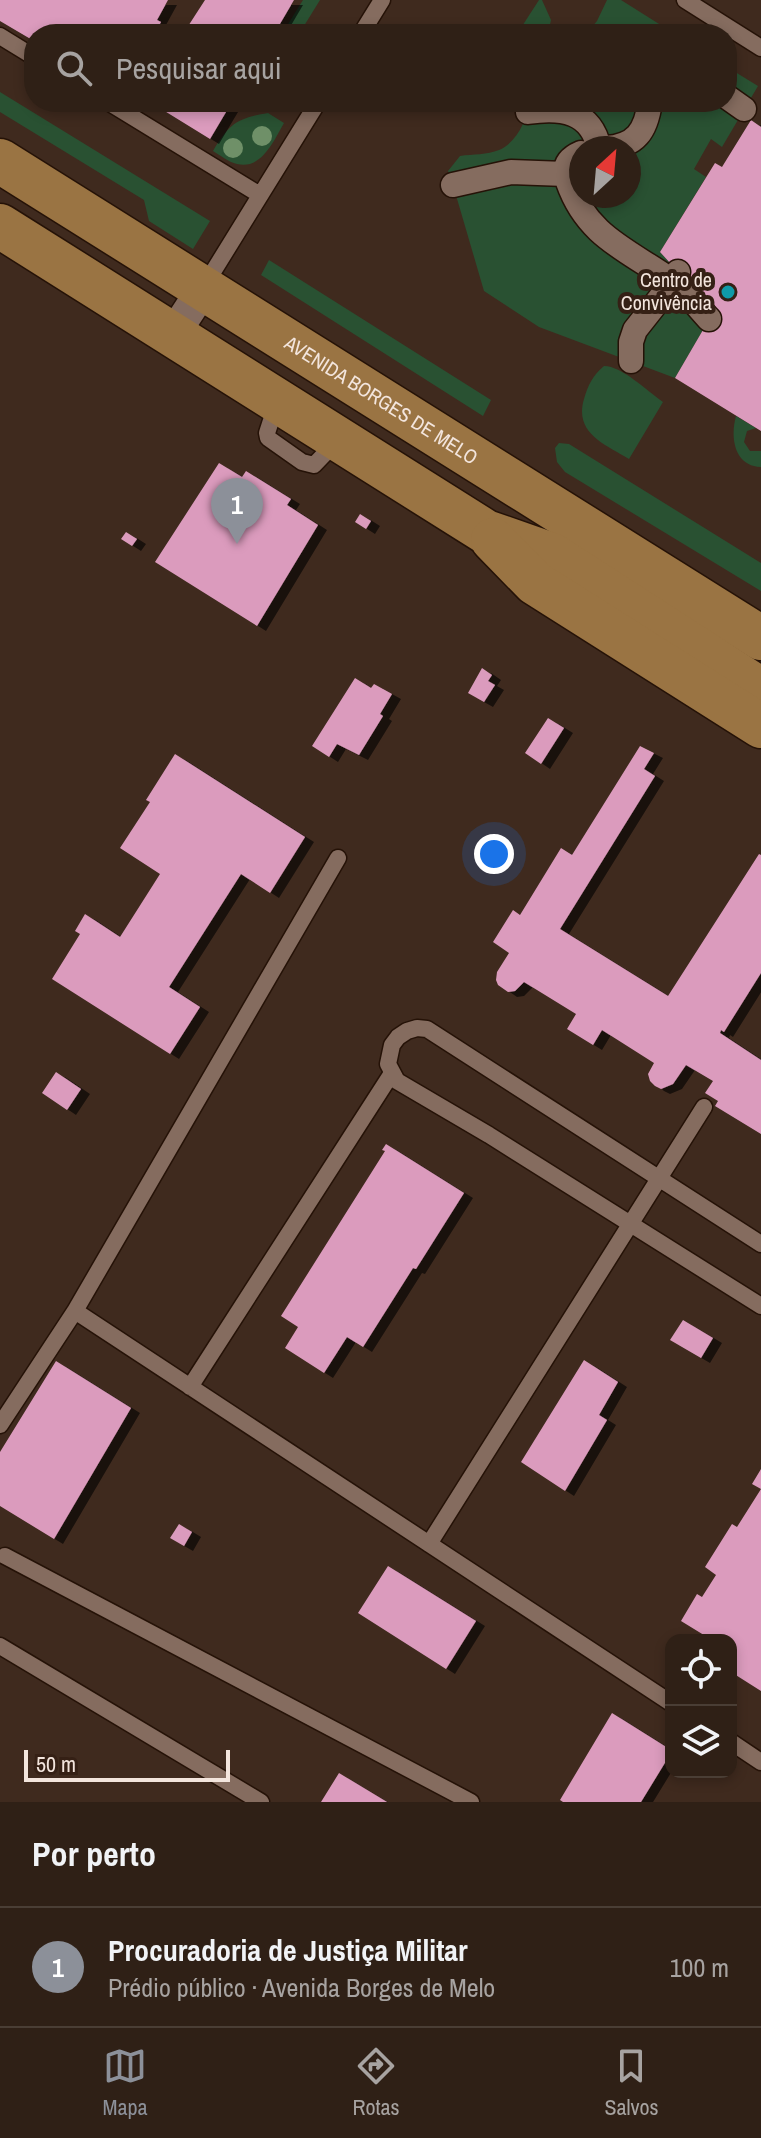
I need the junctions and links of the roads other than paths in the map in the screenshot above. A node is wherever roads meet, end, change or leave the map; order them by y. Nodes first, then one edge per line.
1 (382, 0) edge
2 (685, 0) edge
3 (367, 24) edge
4 (723, 24) edge
5 (737, 33) edge
6 (0, 36) edge
7 (761, 48) edge
8 (24, 51) edge
9 (124, 112) edge
10 (312, 112) edge
11 (562, 112) edge
12 (647, 112) edge
13 (597, 136) edge
14 (638, 136) edge
15 (569, 161) edge
16 (565, 174) junction
17 (5, 176) edge
18 (453, 185) dead end
19 (260, 195) junction
20 (13, 234) edge
21 (149, 255) junction
22 (675, 276) junction
23 (203, 289) junction
24 (709, 319) dead end
25 (173, 335) junction
26 (631, 361) dead end
27 (486, 532) junction
28 (761, 638) edge
29 (761, 690) edge
30 (761, 726) edge
31 (338, 858) dead end
32 (392, 1073) junction
33 (704, 1107) dead end
34 (660, 1178) junction
35 (631, 1224) junction
36 (761, 1244) edge
37 (761, 1306) edge
38 (75, 1311) junction
39 (190, 1387) junction
40 (0, 1425) edge
41 (429, 1544) junction
42 (5, 1556) dead end
43 (0, 1646) edge
44 (665, 1699) edge
45 (737, 1746) edge
46 (761, 1762) edge
47 (261, 1802) edge
48 (471, 1802) edge

1 - 3 lane
2 - 4 lane
5 - 7 lane
6 - 8 lane
9 - 19 lane
10 - 19 lane
11 - 13 street
12 - 14 street
15 - 16 street
16 - 18 street
16 - 22 street
17 - 21 main road, AVENIDA BORGES DE MELO
19 - 23 lane
20 - 21 main road
20 - 25 main road
21 - 23 main road, AVENIDA BORGES DE MELO
22 - 24 street
22 - 26 street
23 - 25 street
23 - 28 main road, AVENIDA BORGES DE MELO
25 - 27 main road
27 - 29 main road
27 - 30 main road
31 - 38 lane
32 - 34 lane
32 - 35 lane
32 - 39 lane
33 - 34 lane
34 - 35 lane
34 - 36 lane
35 - 37 lane
35 - 41 lane
38 - 39 lane
38 - 40 lane
39 - 41 lane
41 - 44 lane
42 - 48 lane
43 - 47 lane
45 - 46 lane

